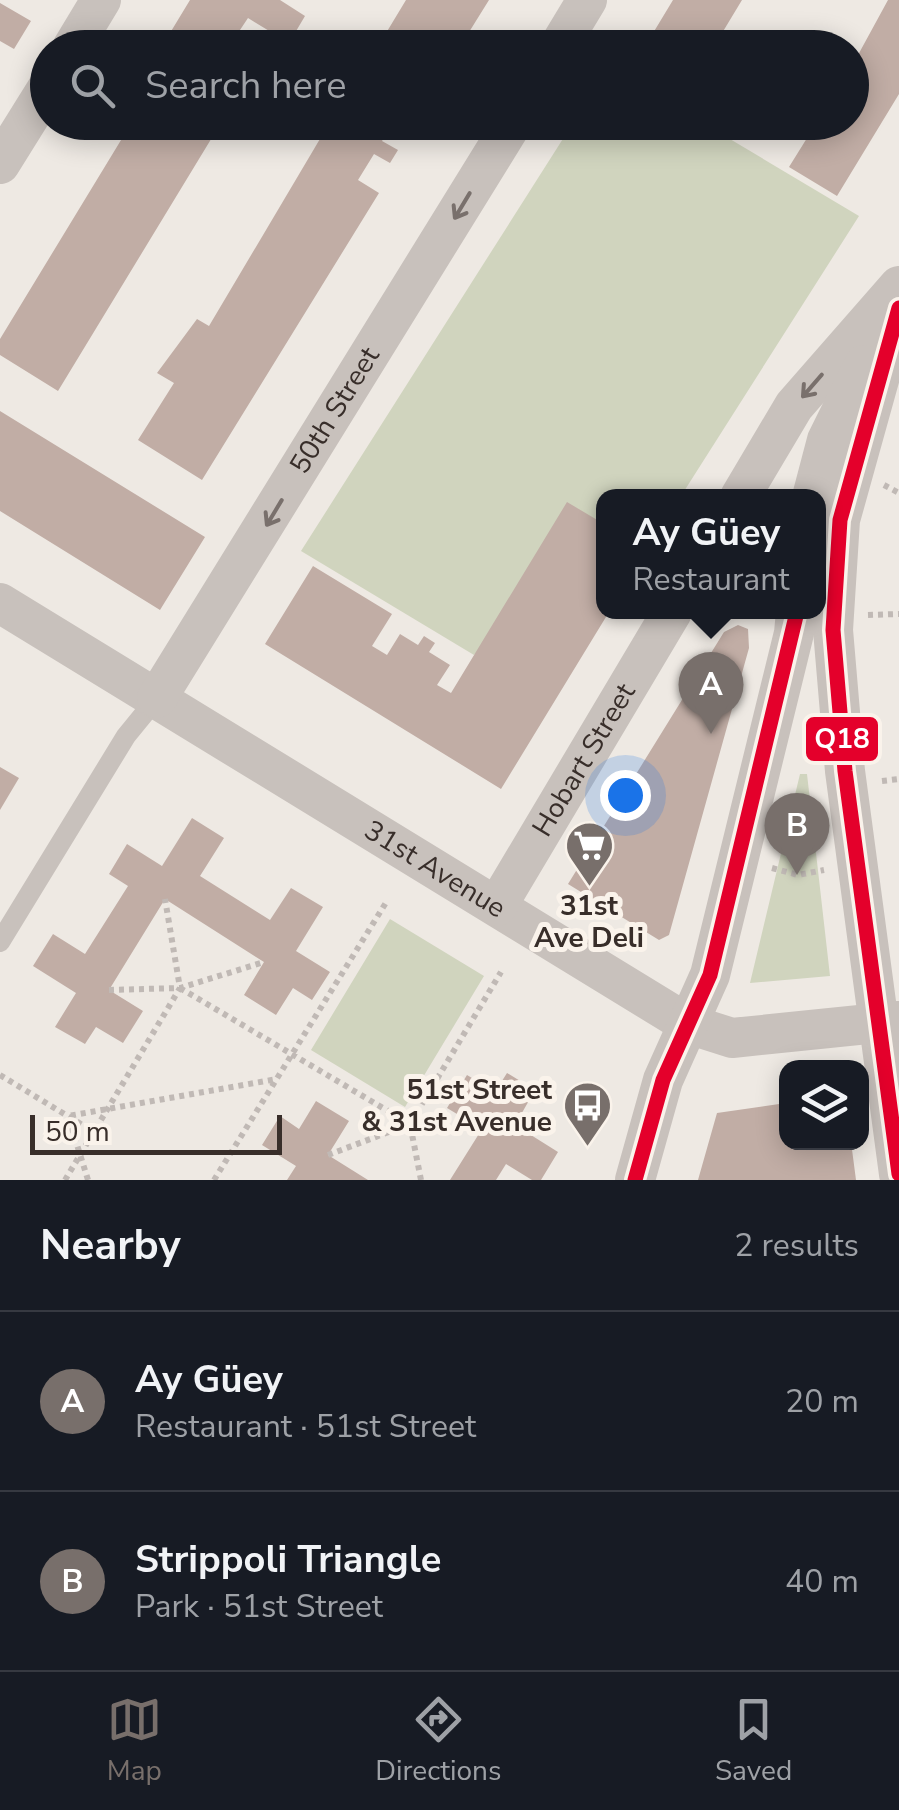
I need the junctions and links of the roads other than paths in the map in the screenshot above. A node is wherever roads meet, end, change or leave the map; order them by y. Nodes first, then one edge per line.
1 (101, 0) edge
2 (587, 0) edge
3 (83, 30) edge
4 (569, 30) edge
5 (30, 116) edge
6 (501, 140) edge
7 (0, 164) edge
8 (899, 286) edge
9 (899, 294) edge
10 (899, 308) edge
11 (744, 489) edge
12 (814, 489) edge
13 (0, 603) edge
14 (668, 619) edge
15 (795, 619) edge
16 (158, 698) junction
17 (497, 906) junction
18 (0, 942) edge
19 (889, 1022) edge
20 (688, 1024) junction
21 (899, 1174) edge
22 (635, 1180) edge

1 - 3 street
2 - 4 street
5 - 7 street
6 -> 16 street, 50th Street
8 -> 11 street
9 - 12 street
10 - 19 street
13 - 16 street, 31st Avenue
14 - 17 street, Hobart Street
15 - 20 street
16 - 17 street, 31st Avenue
16 - 18 lane
17 - 20 street, 31st Avenue
19 - 20 street, 31st Avenue
19 - 21 street
20 - 22 street

